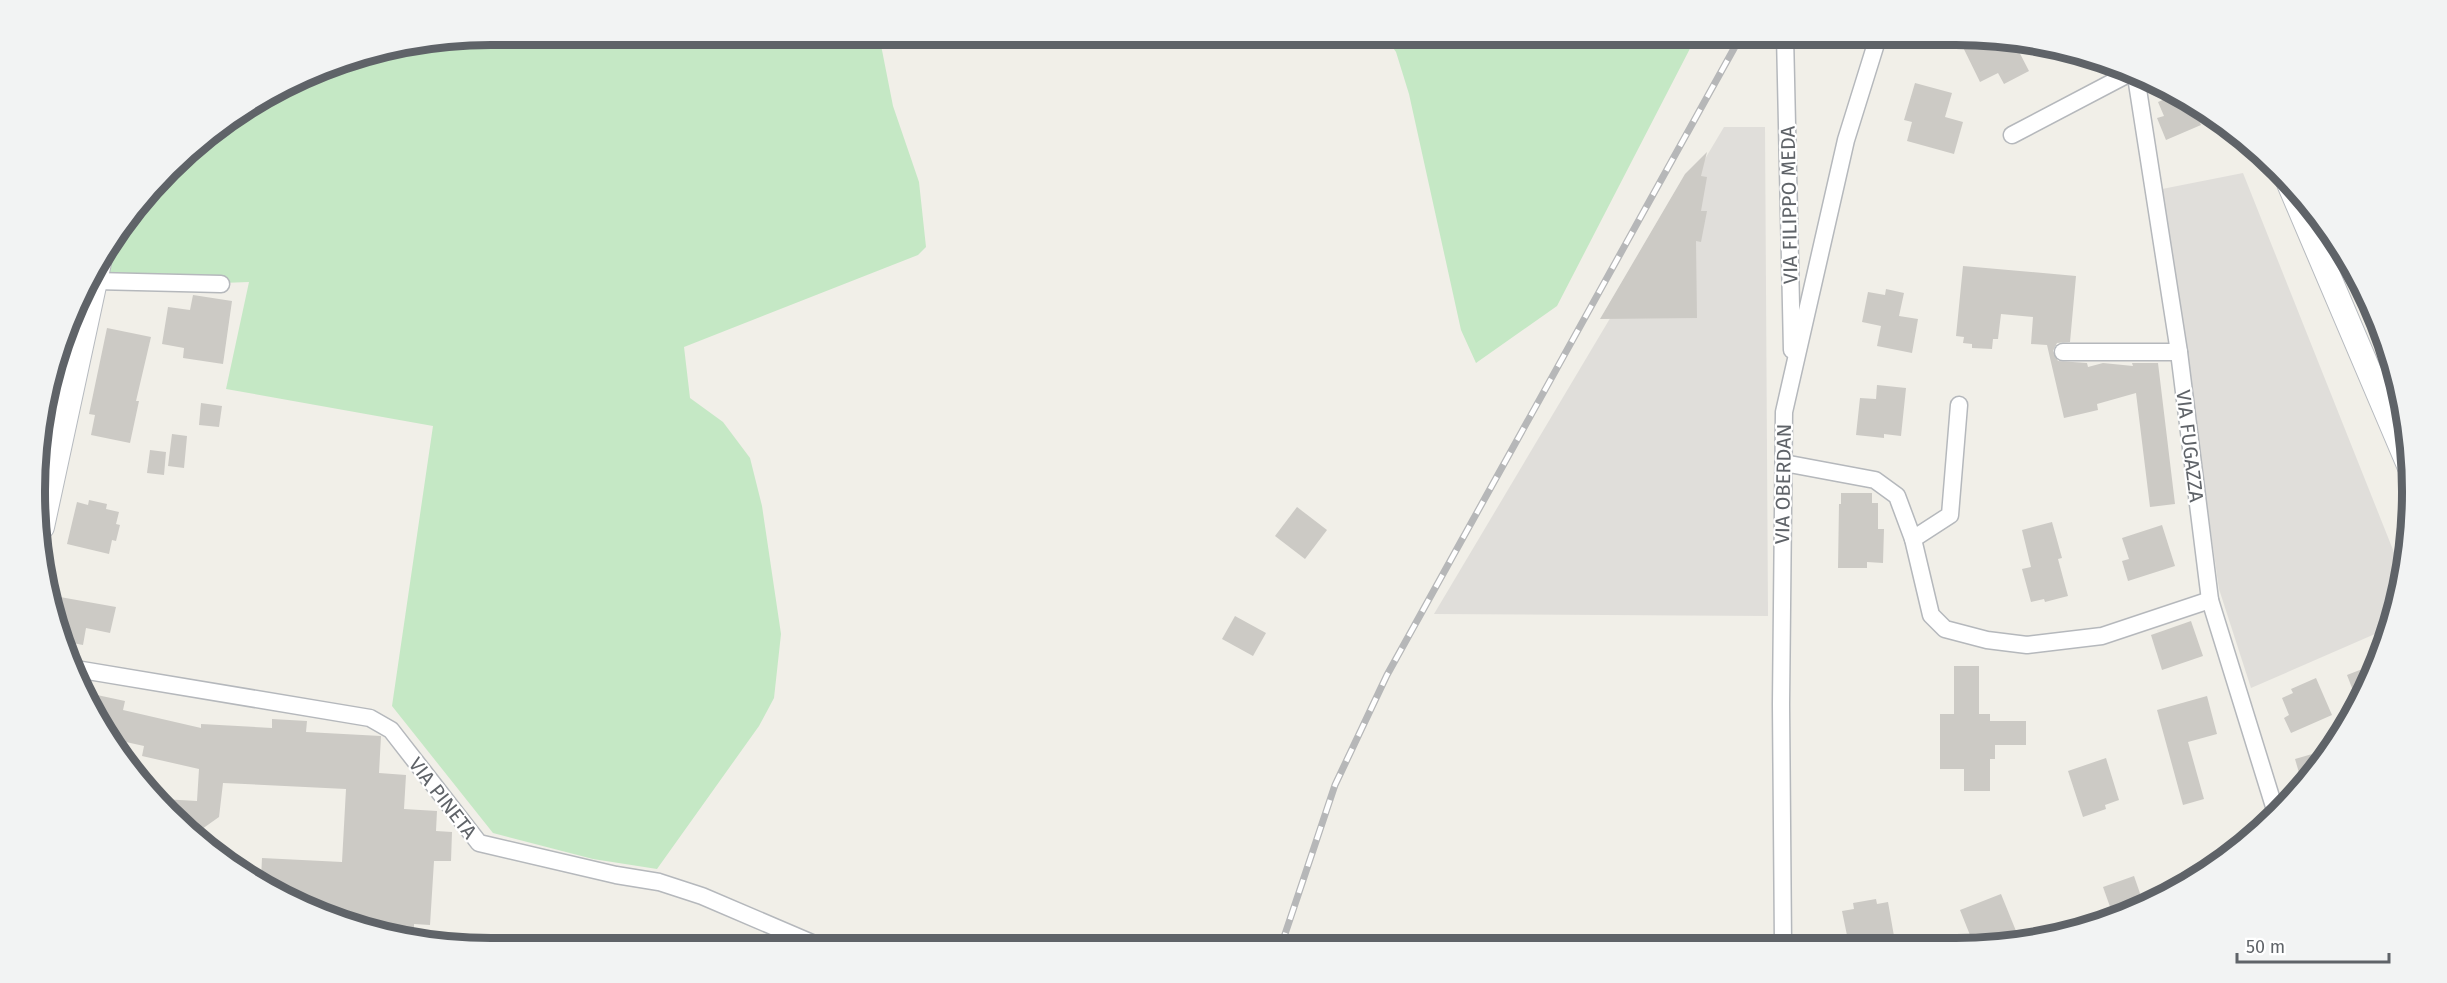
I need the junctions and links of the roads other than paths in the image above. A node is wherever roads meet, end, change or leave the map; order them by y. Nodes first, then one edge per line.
1 (1785, 45) edge
2 (1876, 45) edge
3 (2122, 77) edge
4 (2135, 83) edge
5 (2012, 135) dead end
6 (2299, 207) edge
7 (104, 271) edge
8 (221, 284) dead end
9 (92, 291) edge
10 (2063, 352) dead end
11 (2179, 352) junction
12 (1792, 375) junction
13 (1959, 405) dead end
14 (2399, 442) edge
15 (1784, 463) junction
16 (46, 510) edge
17 (1913, 539) junction
18 (2210, 600) junction
19 (83, 670) edge
20 (2273, 805) edge
21 (800, 938) edge
22 (1783, 938) edge

1 - 12 street, VIA FILIPPO MEDA
2 - 12 street, VIA OBERDAN
3 - 5 street, VIA FUGAZZA
4 - 11 street, VIA FUGAZZA
6 - 14 main road
7 - 8 street
9 - 16 main road
10 - 11 street
11 - 18 street, VIA FUGAZZA
12 - 15 street, VIA OBERDAN
13 - 17 street
15 - 17 street
15 - 22 street, VIA OBERDAN
17 - 18 street
18 - 20 street, VIA FUGAZZA
19 - 21 street, VIA PINETA

